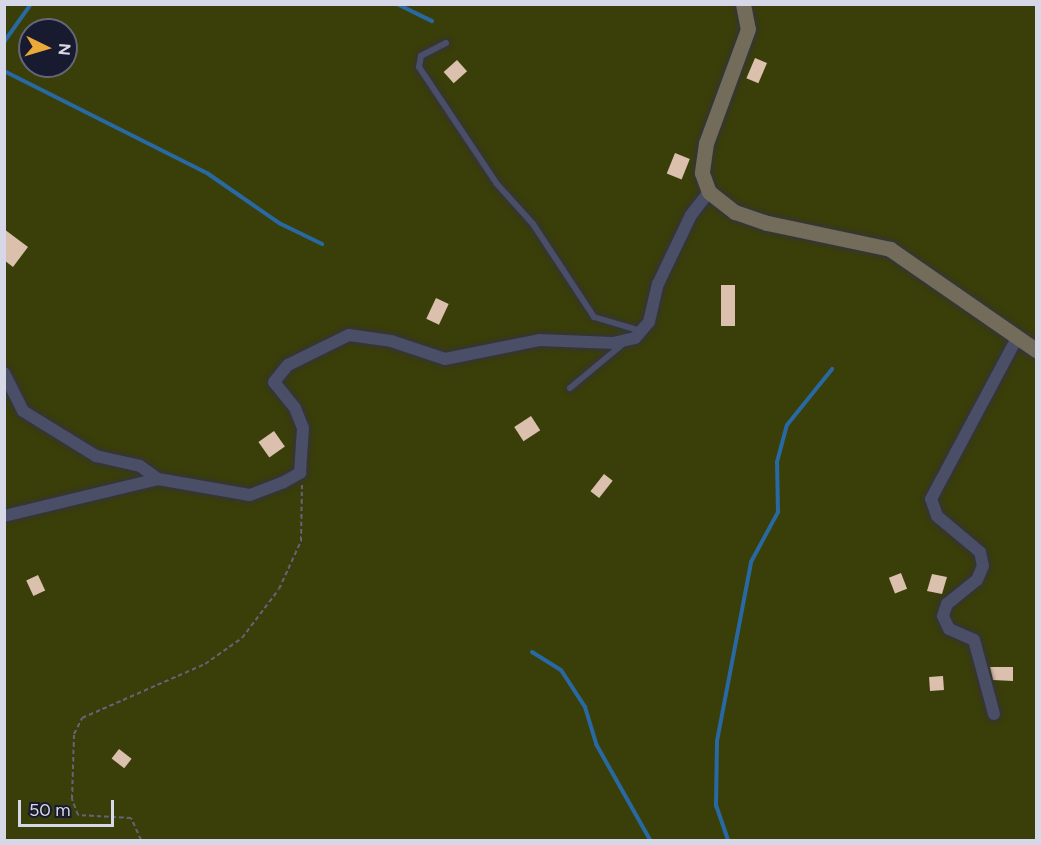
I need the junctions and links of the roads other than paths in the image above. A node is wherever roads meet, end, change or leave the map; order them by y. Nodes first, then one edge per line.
1 (743, 4) edge
2 (446, 44) dead end
3 (709, 192) junction
4 (642, 331) junction
5 (1016, 340) junction
6 (627, 341) junction
7 (1036, 350) edge
8 (4, 373) edge
9 (570, 388) dead end
10 (158, 479) junction
11 (4, 516) edge
12 (994, 714) dead end

1 - 3 street
2 - 4 lane
3 - 4 street
3 - 5 street
4 - 6 street
5 - 7 street
5 - 12 street
6 - 9 lane
6 - 10 street
8 - 10 street
10 - 11 street

